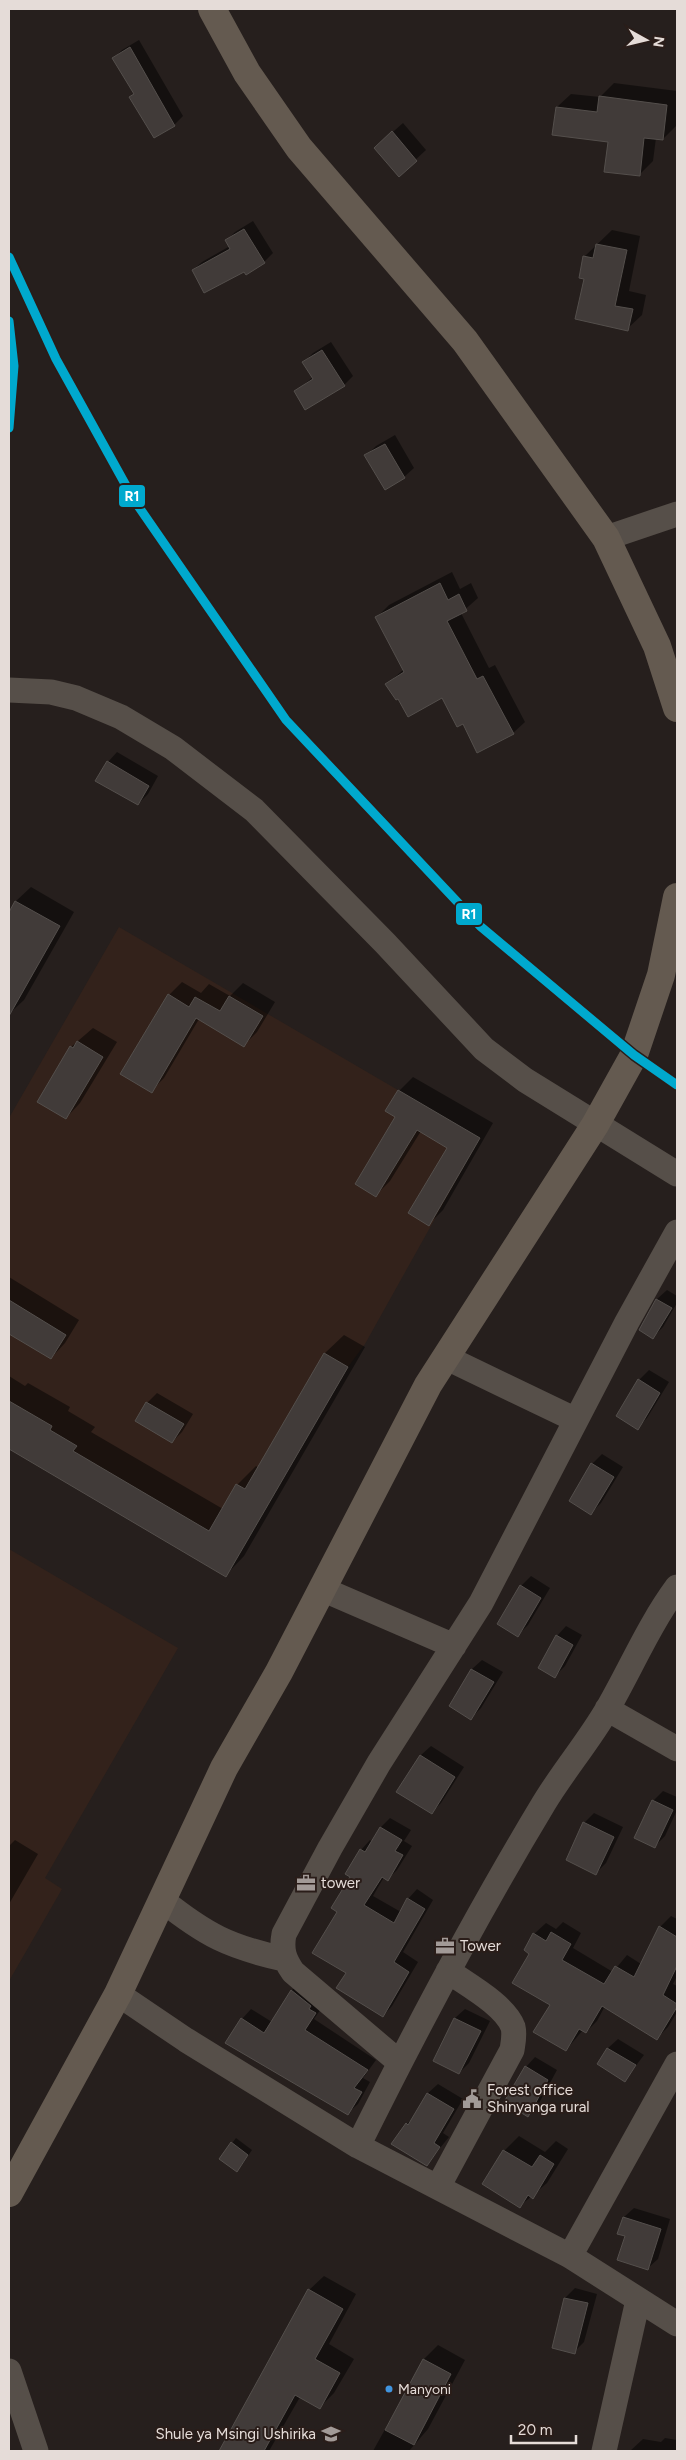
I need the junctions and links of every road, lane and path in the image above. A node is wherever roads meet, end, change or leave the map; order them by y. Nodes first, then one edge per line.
1 (212, 9) edge
2 (677, 514) edge
3 (606, 538) junction
4 (9, 690) edge
5 (677, 708) edge
6 (677, 897) edge
7 (595, 1125) junction
8 (677, 1174) edge
9 (677, 1232) edge
10 (445, 1358) junction
11 (576, 1420) junction
12 (677, 1587) edge
13 (322, 1589) junction
14 (454, 1646) junction
15 (607, 1709) junction
16 (677, 1750) edge
17 (162, 1900) junction
18 (284, 1959) junction
19 (448, 1971) junction
20 (118, 1994) junction
21 (399, 2062) junction
22 (677, 2064) edge
23 (358, 2146) junction
24 (438, 2187) junction
25 (9, 2193) edge
26 (570, 2256) junction
27 (638, 2300) junction
28 (677, 2324) edge
29 (9, 2371) edge
30 (36, 2451) edge
31 (604, 2451) edge

1 - 3 highway
2 - 3 street
3 - 5 highway
4 - 7 street
6 - 7 highway
7 - 8 street
7 - 10 highway
9 - 11 street
10 - 11 street
10 - 13 highway
11 - 14 street
12 - 15 street
13 - 14 street
13 - 17 highway
14 - 18 street
15 - 16 street
15 - 19 street
17 - 18 street
17 - 20 highway
18 - 21 street
19 - 21 street
19 - 24 street
20 - 23 street
20 - 25 highway
21 - 23 street
22 - 26 street
23 - 24 street
24 - 26 street
26 - 27 street
27 - 28 street
27 - 31 street
29 - 30 street

